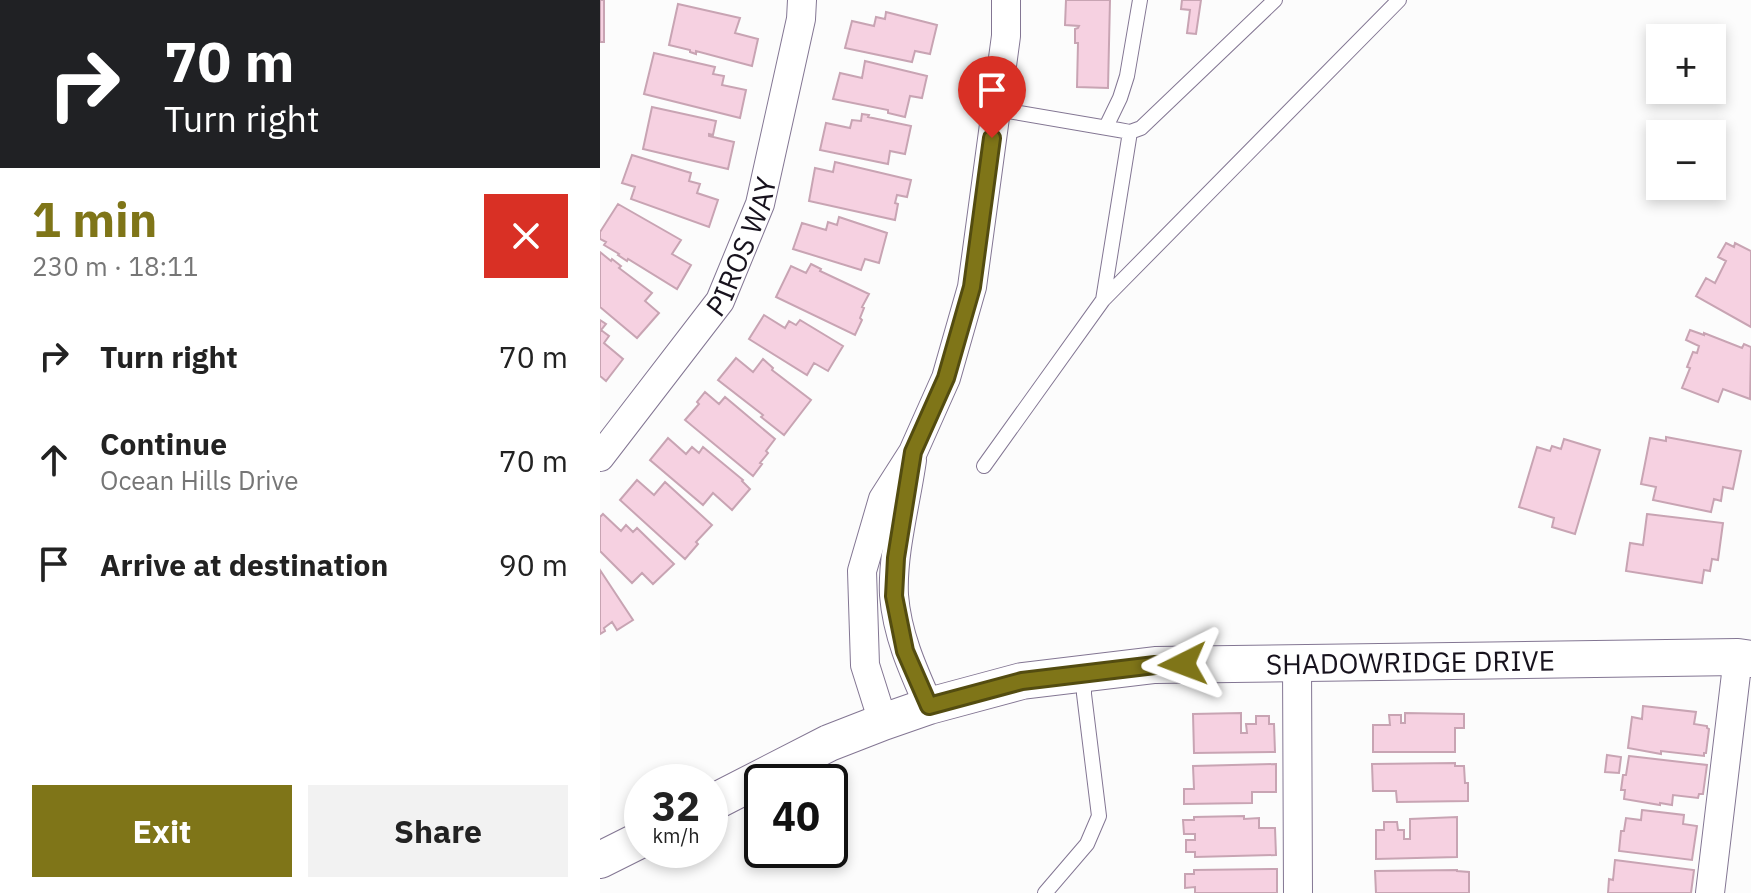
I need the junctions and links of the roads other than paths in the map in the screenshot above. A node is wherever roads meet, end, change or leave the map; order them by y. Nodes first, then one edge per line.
1 (802, 0) edge
2 (1006, 0) edge
3 (1140, 0) edge
4 (1275, 0) edge
5 (1399, 0) edge
6 (996, 109) junction
7 (1106, 127) junction
8 (1130, 132) junction
9 (1103, 300) junction
10 (913, 452) junction
11 (600, 457) edge
12 (984, 466) dead end
13 (895, 568) junction
14 (862, 571) junction
15 (1748, 658) edge
16 (1297, 662) junction
17 (1083, 674) junction
18 (929, 706) junction
19 (883, 722) junction
20 (728, 795) edge
21 (624, 848) edge
22 (600, 860) edge
23 (1045, 893) edge
24 (1298, 893) edge
25 (1710, 893) edge

1 - 11 street, PIROS WAY
2 - 6 street
3 - 7 lane
4 - 8 lane
5 - 9 lane
6 - 7 lane
6 - 10 street
7 - 8 lane
8 - 9 lane
9 - 12 lane
10 - 13 street
10 - 14 street
13 - 14 street
13 - 18 street
14 - 19 street
15 - 16 street, SHADOWRIDGE DRIVE
15 - 25 street
16 - 17 street, SHADOWRIDGE DRIVE
16 - 24 street
17 - 18 street, SHADOWRIDGE DRIVE
17 - 23 lane
18 - 19 street, SHADOWRIDGE DRIVE
19 - 20 street, SHADOWRIDGE DRIVE
21 - 22 street

